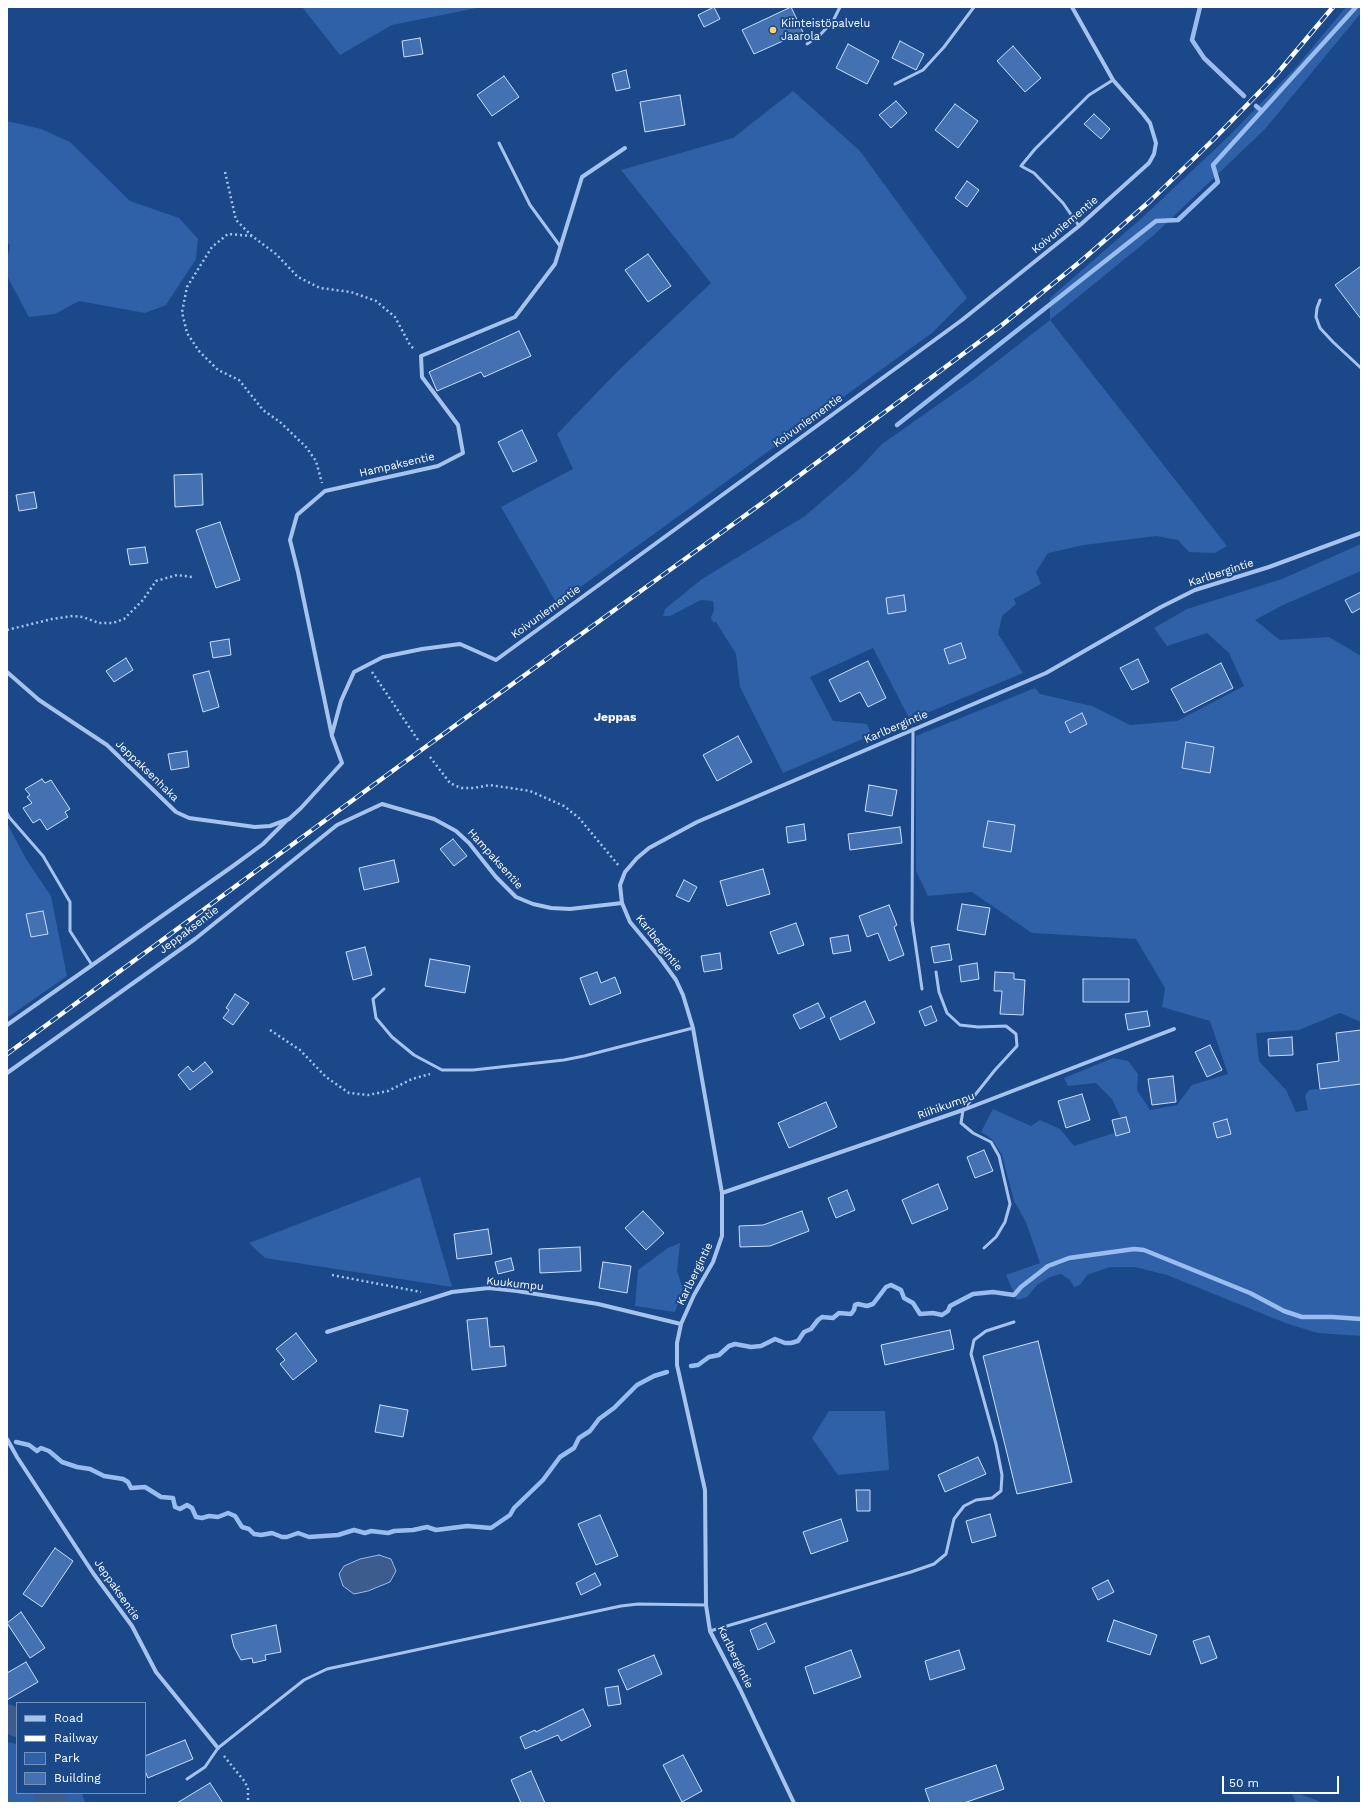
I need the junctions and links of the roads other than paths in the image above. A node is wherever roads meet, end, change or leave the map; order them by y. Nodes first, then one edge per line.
1 (840, 7) edge
2 (974, 7) edge
3 (1072, 7) edge
4 (807, 44) dead end
5 (1113, 80) junction
6 (895, 84) dead end
7 (499, 143) dead end
8 (625, 148) dead end
9 (1079, 226) junction
10 (560, 246) junction
11 (1320, 300) dead end
12 (1361, 368) edge
13 (1361, 533) edge
14 (7, 672) edge
15 (913, 729) junction
16 (332, 736) junction
17 (342, 763) joint
18 (382, 804) joint
19 (7, 813) edge
20 (289, 819) junction
21 (622, 903) junction
22 (92, 965) junction
23 (936, 972) dead end
24 (384, 989) dead end
25 (922, 989) dead end
26 (7, 1025) edge
27 (693, 1028) junction
28 (1174, 1029) dead end
29 (7, 1072) edge
30 (963, 1110) junction
31 (722, 1193) junction
32 (984, 1248) dead end
33 (1014, 1322) dead end
34 (681, 1324) junction
35 (326, 1332) dead end
36 (7, 1438) edge
37 (706, 1605) junction
38 (710, 1631) junction
39 (218, 1748) junction
40 (186, 1779) dead end
41 (794, 1803) edge

1 - 4 lane
2 - 6 lane
3 - 5 street, Koivuniementie
5 - 9 street, Koivuniementie
5 - 9 lane
7 - 10 lane
8 - 10 street
9 - 16 street, Koivuniementie
10 - 16 street, Hampaksentie
11 - 12 lane
13 - 15 street, Karlbergintie
14 - 20 street, Jeppaksenhaka
15 - 21 street, Karlbergintie
15 - 25 lane
16 - 17 street, Hampaksentie
17 - 20 street, Jeppaksenhaka
18 - 21 street, Hampaksentie
18 - 29 street, Jeppaksentie
19 - 22 lane
20 - 22 street
21 - 27 street, Karlbergintie
22 - 26 street
23 - 30 lane
24 - 27 lane
27 - 31 street, Karlbergintie
28 - 30 street, Riihikumpu
30 - 31 street, Riihikumpu
30 - 32 lane
31 - 34 street, Karlbergintie
33 - 38 lane
34 - 35 street, Kuukumpu
34 - 37 street, Karlbergintie
36 - 39 street, Jeppaksentie
37 - 38 street, Karlbergintie
37 - 39 lane
38 - 41 street, Karlbergintie
39 - 40 lane

